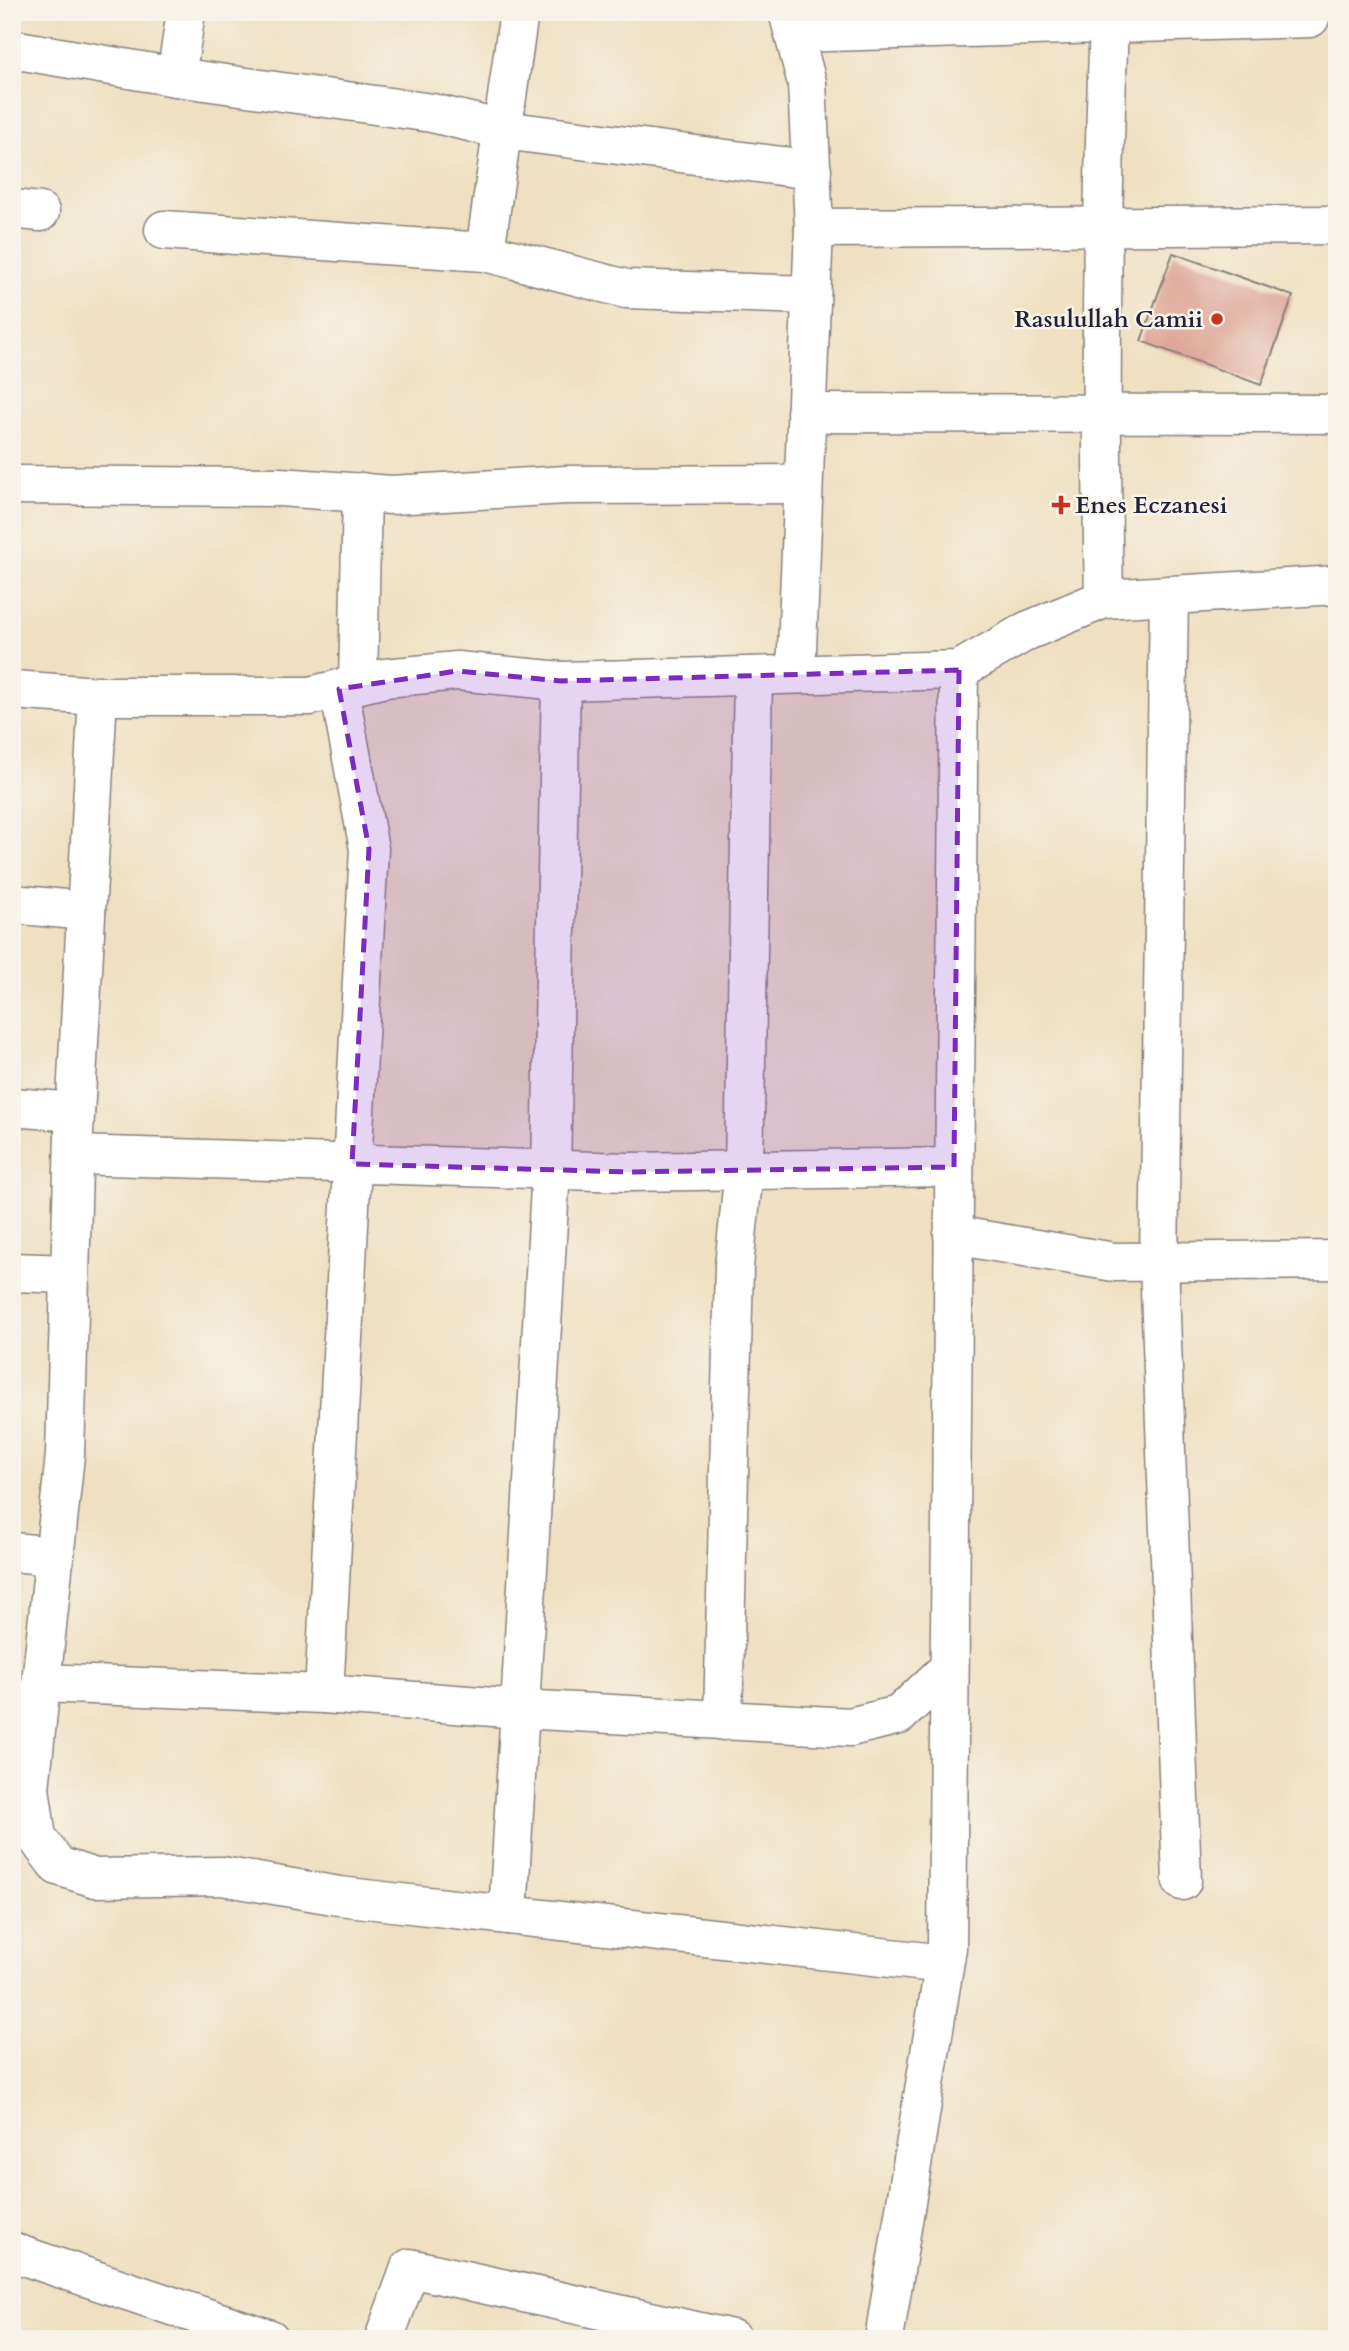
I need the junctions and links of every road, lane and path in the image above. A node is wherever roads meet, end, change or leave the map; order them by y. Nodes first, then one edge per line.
1 (186, 12) edge
2 (519, 12) edge
3 (1310, 18) dead end
4 (791, 23) edge
5 (1109, 24) junction
6 (12, 49) edge
7 (176, 77) junction
8 (503, 130) junction
9 (812, 170) junction
10 (1337, 225) edge
11 (1101, 227) junction
12 (814, 228) junction
13 (164, 230) dead end
14 (485, 252) junction
15 (811, 295) junction
16 (806, 413) junction
17 (1100, 414) junction
18 (1337, 414) edge
19 (803, 484) junction
20 (12, 485) edge
21 (362, 492) junction
22 (1337, 585) edge
23 (1169, 595) junction
24 (1104, 599) junction
25 (959, 670) junction
26 (796, 674) junction
27 (753, 676) junction
28 (561, 681) junction
29 (349, 687) junction
30 (12, 690) edge
31 (98, 696) junction
32 (12, 904) edge
33 (86, 911) junction
34 (12, 1107) edge
35 (75, 1112) junction
36 (74, 1155) junction
37 (352, 1164) junction
38 (954, 1167) junction
39 (551, 1170) junction
40 (744, 1170) junction
41 (953, 1235) junction
42 (1337, 1260) edge
43 (1159, 1262) junction
44 (12, 1272) edge
45 (70, 1274) junction
46 (12, 1552) edge
47 (55, 1556) junction
48 (949, 1668) junction
49 (41, 1683) junction
50 (324, 1694) junction
51 (520, 1709) junction
52 (723, 1721) junction
53 (21, 1787) edge
54 (1182, 1881) dead end
55 (508, 1915) junction
56 (944, 1964) junction
57 (12, 2252) edge
58 (270, 2339) edge
59 (384, 2339) edge
60 (732, 2339) edge
61 (884, 2339) edge

1 - 7 street
2 - 8 street
3 - 5 street
4 - 5 street
4 - 9 street
5 - 11 street
6 - 7 street
7 - 8 street
8 - 9 street
8 - 14 street
9 - 12 street
10 - 11 street
11 - 12 street
11 - 17 street
12 - 15 street
13 - 14 street
14 - 15 street
15 - 16 street
16 - 17 street
16 - 19 street
17 - 18 street
17 - 24 street
19 - 21 street
19 - 26 street
20 - 21 street
21 - 29 street
22 - 23 street
23 - 24 street
23 - 43 street
24 - 25 street
25 - 26 street
25 - 38 street
26 - 27 street
27 - 28 street
27 - 40 street
28 - 29 street
28 - 39 street
29 - 31 street
29 - 37 street
30 - 31 street
31 - 33 street
32 - 33 street
33 - 35 street
34 - 35 street
35 - 36 street
36 - 37 street
36 - 45 street
37 - 39 street
37 - 50 street
38 - 40 street
38 - 41 street
39 - 40 street
39 - 51 street
40 - 52 street
41 - 43 street
41 - 48 street
42 - 43 street
43 - 54 street
44 - 45 street
45 - 47 street
46 - 47 street
47 - 49 street
48 - 52 street
48 - 56 street
49 - 50 street
49 - 53 street
50 - 51 street
51 - 52 street
51 - 55 street
53 - 55 street
55 - 56 street
56 - 61 street
57 - 58 street
59 - 60 street

